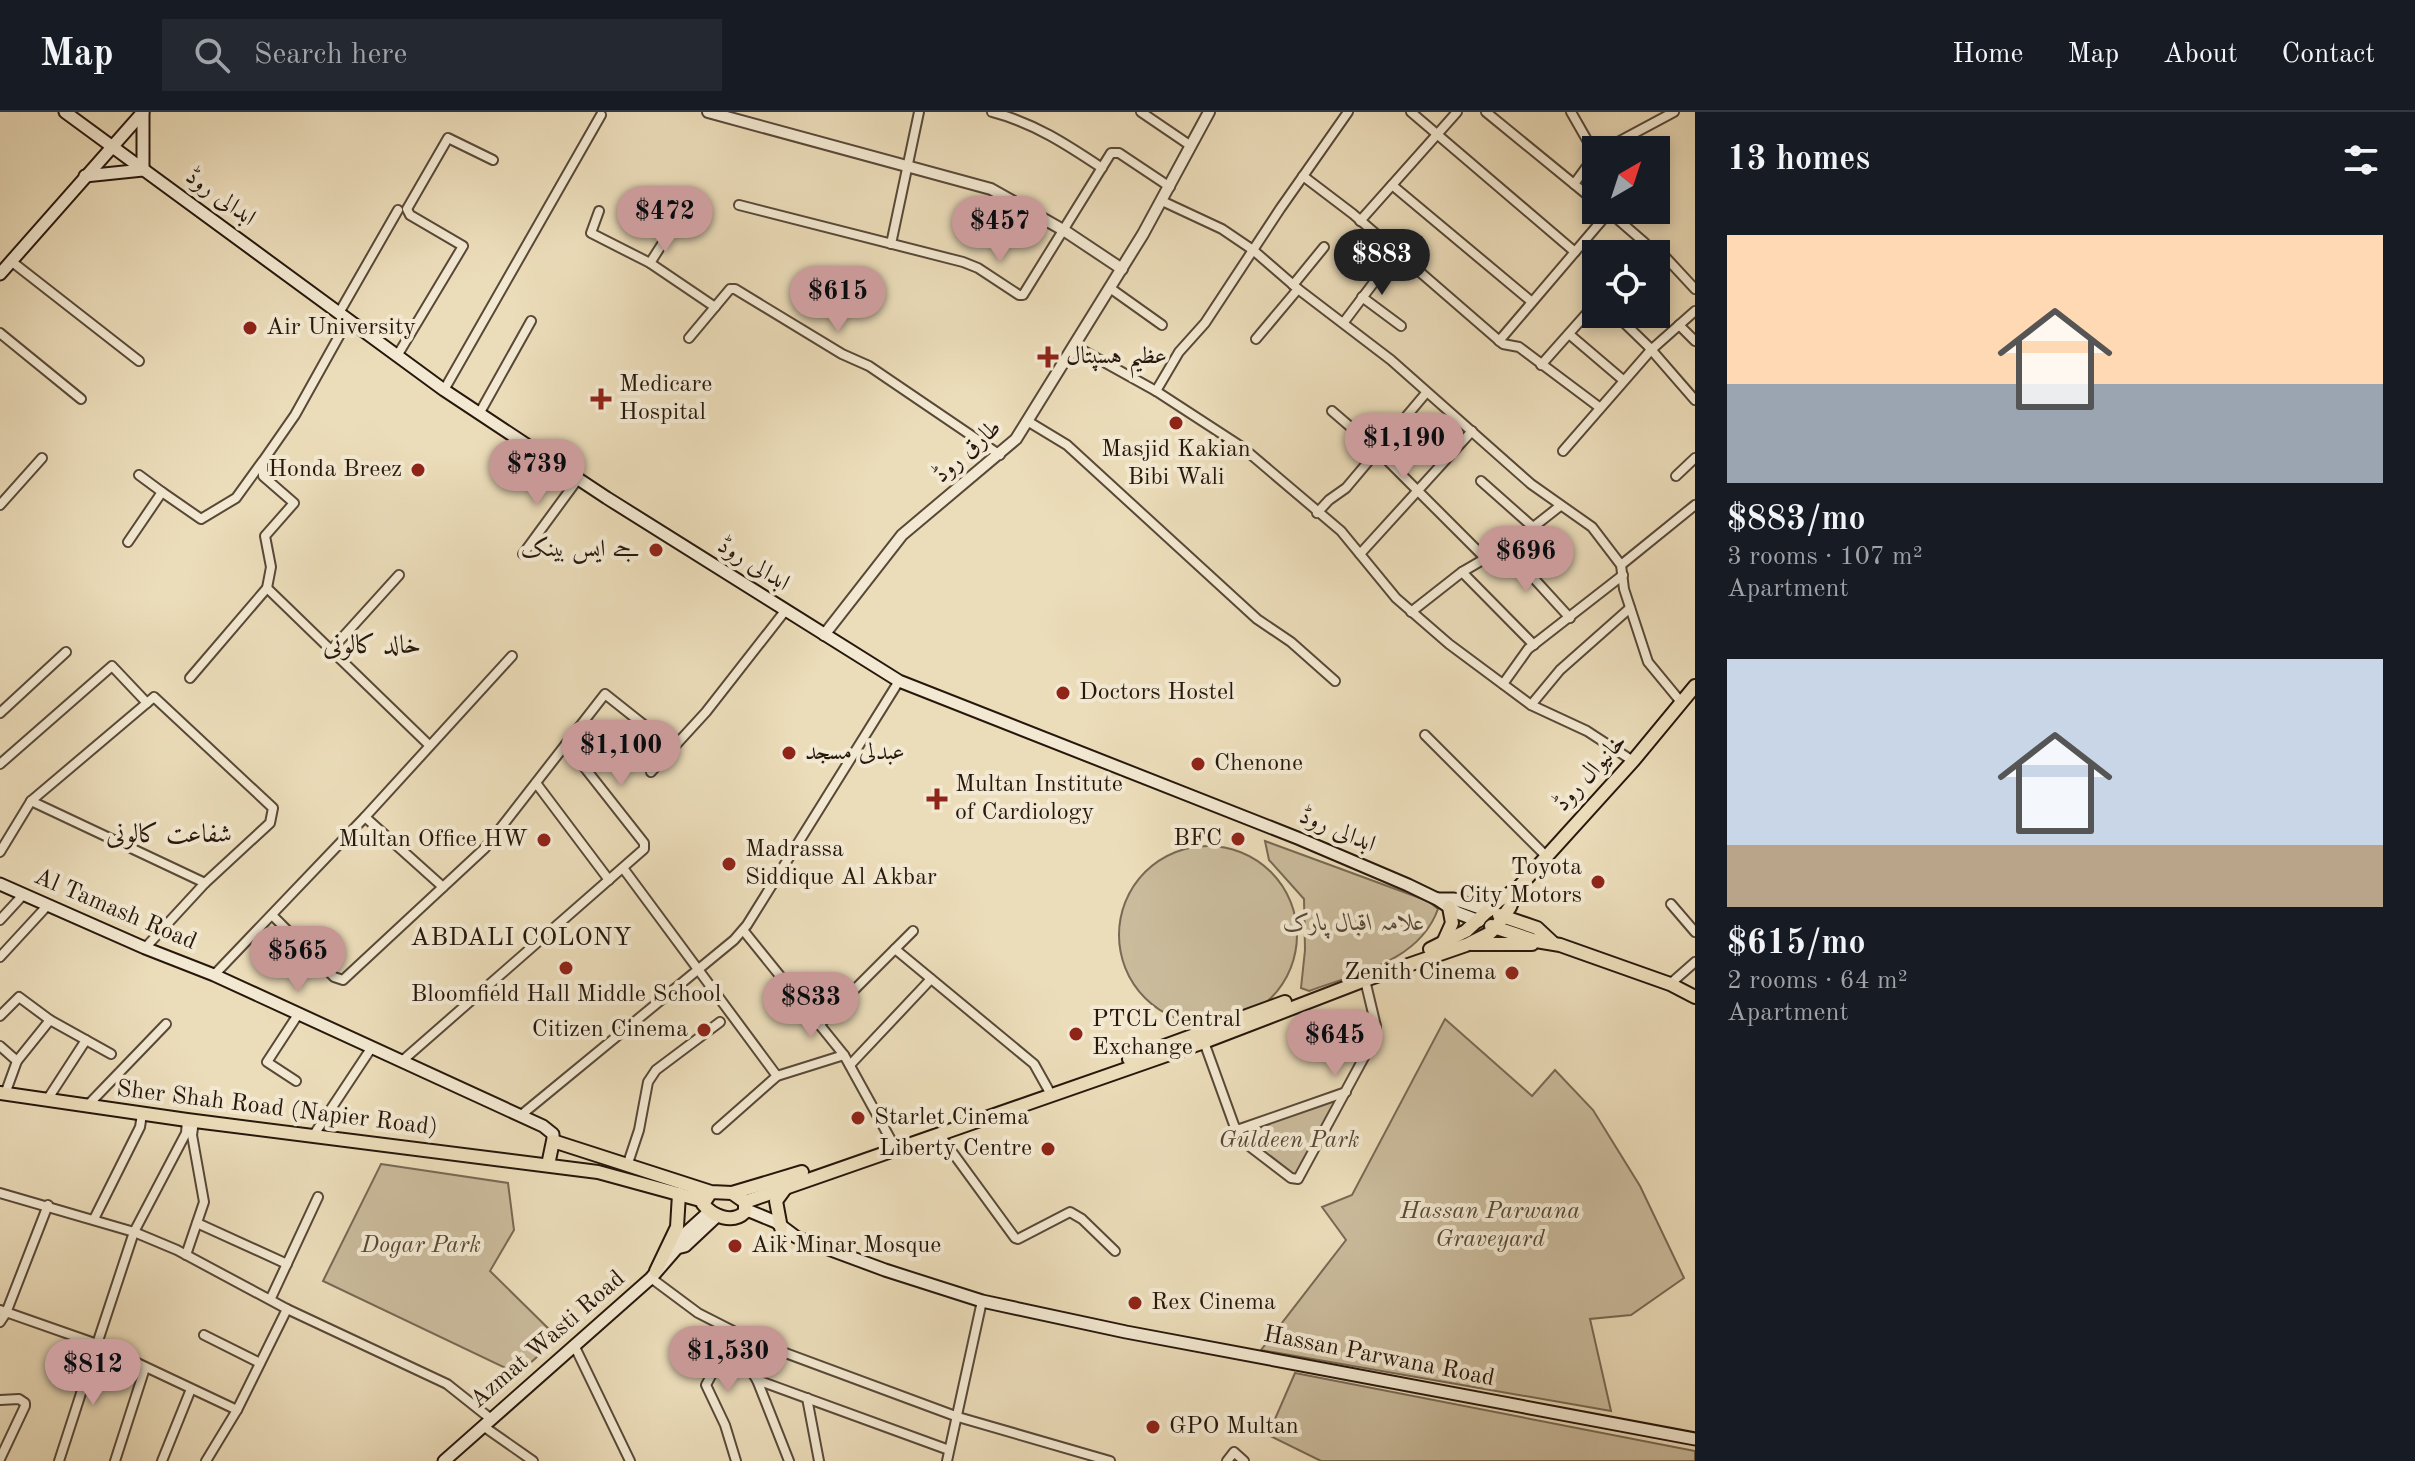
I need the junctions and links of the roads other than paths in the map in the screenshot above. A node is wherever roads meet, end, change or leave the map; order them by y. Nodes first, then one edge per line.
1 (65, 112) edge
2 (143, 112) edge
3 (709, 112) edge
4 (919, 112) edge
5 (992, 112) edge
6 (1141, 112) edge
7 (1209, 112) edge
8 (1348, 112) edge
9 (1411, 112) edge
10 (1457, 112) edge
11 (1486, 112) edge
12 (1571, 112) edge
13 (1674, 112) edge
14 (601, 115) dead end
15 (1657, 116) edge
16 (1437, 135) junction
17 (1585, 136) edge
18 (1625, 136) edge
19 (1191, 146) junction
20 (111, 147) junction
21 (493, 160) dead end
22 (908, 166) junction
23 (1102, 168) junction
24 (143, 170) junction
25 (1582, 173) edge
26 (85, 176) junction
27 (1303, 176) junction
28 (1574, 184) junction
29 (1392, 185) junction
30 (1170, 187) junction
31 (1582, 191) edge
32 (1162, 201) junction
33 (739, 205) dead end
34 (398, 210) dead end
35 (599, 211) dead end
36 (682, 213) dead end
37 (1360, 221) junction
38 (1598, 224) edge
39 (1623, 224) edge
40 (1065, 231) junction
41 (1642, 240) edge
42 (891, 244) junction
43 (1324, 247) dead end
44 (1253, 250) junction
45 (1575, 252) junction
46 (1396, 253) junction
47 (11, 261) junction
48 (1670, 262) edge
49 (650, 263) junction
50 (1122, 269) junction
51 (0, 274) edge
52 (1296, 287) junction
53 (1110, 288) junction
54 (1695, 289) edge
55 (1362, 297) junction
56 (1532, 302) junction
57 (715, 307) junction
58 (1695, 311) edge
59 (344, 316) junction
60 (1582, 319) edge
61 (531, 321) dead end
62 (1344, 322) junction
63 (1162, 325) dead end
64 (1679, 325) junction
65 (1401, 326) dead end
66 (1629, 328) edge
67 (0, 333) edge
68 (1569, 334) junction
69 (689, 338) dead end
70 (1256, 339) dead end
71 (1499, 341) junction
72 (1695, 341) edge
73 (1075, 346) junction
74 (1651, 350) junction
75 (397, 356) junction
76 (139, 361) dead end
77 (1541, 365) junction
78 (1623, 380) junction
79 (444, 390) junction
80 (1156, 391) junction
81 (1426, 393) junction
82 (81, 399) dead end
83 (1695, 400) edge
84 (1599, 407) junction
85 (1332, 411) dead end
86 (479, 414) junction
87 (1029, 422) junction
88 (1472, 431) junction
89 (1376, 449) junction
90 (1563, 451) dead end
91 (1000, 455) junction
92 (42, 458) dead end
93 (1695, 458) edge
94 (263, 461) junction
95 (139, 475) dead end
96 (1676, 476) dead end
97 (578, 479) junction
98 (1481, 481) dead end
99 (1418, 490) junction
100 (162, 492) junction
101 (0, 505) edge
102 (1695, 505) edge
103 (1560, 506) junction
104 (1317, 513) junction
105 (1534, 528) junction
106 (128, 542) dead end
107 (1506, 548) junction
108 (523, 554) dead end
109 (1360, 554) junction
110 (1486, 559) junction
111 (1622, 570) junction
112 (1462, 572) junction
113 (399, 575) dead end
114 (267, 588) junction
115 (1630, 608) junction
116 (785, 611) junction
117 (1411, 612) junction
118 (1570, 618) junction
119 (824, 635) junction
120 (1534, 645) junction
121 (332, 649) junction
122 (66, 652) dead end
123 (512, 656) dead end
124 (190, 678) dead end
125 (899, 681) junction
126 (1335, 681) dead end
127 (1503, 684) junction
128 (1695, 687) edge
129 (1681, 702) junction
130 (147, 703) junction
131 (1531, 705) junction
132 (0, 713) edge
133 (1425, 735) dead end
134 (566, 744) junction
135 (429, 745) junction
136 (673, 748) junction
137 (1633, 761) junction
138 (0, 764) edge
139 (651, 772) dead end
140 (536, 783) junction
141 (31, 801) junction
142 (365, 817) junction
143 (0, 852) edge
144 (1546, 856) junction
145 (623, 868) junction
146 (609, 880) junction
147 (205, 883) junction
148 (0, 884) edge
149 (443, 887) junction
150 (1518, 888) junction
151 (23, 895) junction
152 (1437, 899) junction
153 (1671, 904) dead end
154 (47, 906) junction
155 (1449, 907) junction
156 (1489, 911) junction
157 (272, 915) junction
158 (0, 920) edge
159 (1479, 921) junction
160 (1499, 922) junction
161 (743, 930) junction
162 (913, 931) dead end
163 (1695, 932) edge
164 (1552, 942) junction
165 (1443, 943) junction
166 (1466, 945) junction
167 (145, 948) junction
168 (895, 949) junction
169 (1423, 956) junction
170 (0, 957) edge
171 (1695, 962) edge
172 (699, 970) junction
173 (214, 975) junction
174 (931, 979) junction
175 (1365, 980) junction
176 (1670, 984) junction
177 (1695, 997) edge
178 (299, 1013) junction
179 (0, 1016) edge
180 (50, 1020) junction
181 (720, 1022) dead end
182 (1245, 1022) junction
183 (166, 1024) dead end
184 (819, 1025) junction
185 (86, 1040) junction
186 (1204, 1042) junction
187 (0, 1046) edge
188 (372, 1047) junction
189 (111, 1054) dead end
190 (844, 1055) junction
191 (17, 1061) junction
192 (402, 1061) junction
193 (850, 1065) junction
194 (777, 1076) junction
195 (296, 1081) dead end
196 (1048, 1089) junction
197 (1346, 1091) junction
198 (2, 1093) edge
199 (47, 1100) junction
200 (87, 1106) junction
201 (142, 1114) junction
202 (520, 1116) junction
203 (190, 1121) junction
204 (717, 1129) dead end
205 (1237, 1130) junction
206 (939, 1134) junction
207 (313, 1136) junction
208 (553, 1141) junction
209 (892, 1142) junction
210 (548, 1165) junction
211 (627, 1166) junction
212 (787, 1181) junction
213 (0, 1193) edge
214 (732, 1193) junction
215 (679, 1194) junction
216 (318, 1197) dead end
217 (48, 1205) junction
218 (711, 1205) junction
219 (745, 1209) junction
220 (94, 1219) junction
221 (197, 1223) junction
222 (781, 1228) junction
223 (134, 1232) junction
224 (1115, 1251) dead end
225 (186, 1255) junction
226 (287, 1264) junction
227 (654, 1275) junction
228 (271, 1298) junction
229 (982, 1301) junction
230 (287, 1309) junction
231 (3, 1311) edge
232 (0, 1322) edge
233 (204, 1335) dead end
234 (753, 1341) junction
235 (97, 1344) junction
236 (574, 1345) junction
237 (742, 1357) junction
238 (260, 1363) junction
239 (145, 1368) junction
240 (757, 1380) junction
241 (191, 1389) junction
242 (807, 1398) junction
243 (0, 1400) edge
244 (237, 1410) junction
245 (958, 1417) junction
246 (487, 1423) junction
247 (1695, 1439) edge
248 (949, 1450) junction
249 (0, 1459) edge
250 (1099, 1460) edge
251 (59, 1461) edge
252 (115, 1461) edge
253 (162, 1461) edge
254 (206, 1461) edge
255 (444, 1461) edge
256 (533, 1461) edge
257 (630, 1461) edge
258 (736, 1461) edge
259 (789, 1461) edge
260 (819, 1461) edge
261 (947, 1461) edge
262 (1110, 1461) edge
263 (1227, 1461) edge
264 (1244, 1461) edge

1 - 20 main road, ابدالی روڈ
2 - 20 main road
2 - 24 main road
3 - 22 street
4 - 22 street
5 - 23 street
6 - 19 street
7 - 19 street, طارق روڈ
8 - 27 street
9 - 16 street
10 - 16 street
11 - 28 street
12 - 17 street
13 - 15 street
14 - 79 street
15 - 18 street
16 - 29 street
16 - 45 street
19 - 30 street, طارق روڈ
20 - 24 main road, ابدالی روڈ
20 - 26 main road
21 - 75 street
22 - 40 street
22 - 42 street
23 - 30 street
23 - 40 street
24 - 26 main road
24 - 59 main road, ابدالی روڈ
25 - 28 street
26 - 47 main road
27 - 37 street
27 - 44 street
28 - 31 street
29 - 37 street
29 - 56 street
30 - 32 street, طارق روڈ
32 - 44 street
32 - 50 street, طارق روڈ
33 - 42 street
34 - 59 street
35 - 49 street
36 - 49 street
37 - 46 street
38 - 45 street
39 - 41 street
40 - 42 street
40 - 50 street
43 - 52 street
44 - 52 street
44 - 80 street
45 - 56 street
46 - 55 street
46 - 71 street
47 - 51 main road
47 - 76 street
48 - 54 street
49 - 57 street
50 - 53 street, طارق روڈ
52 - 62 street
52 - 70 street
53 - 63 street
53 - 73 street, طارق روڈ
55 - 62 street
55 - 65 street
56 - 71 street
57 - 69 street
57 - 91 street
58 - 64 street
59 - 75 main road, ابدالی روڈ
59 - 94 street
60 - 68 street
61 - 86 street
62 - 81 street
64 - 72 street
64 - 74 street
66 - 74 street
67 - 82 street
68 - 77 street
68 - 78 street
71 - 77 street
73 - 80 street
73 - 87 street, طارق روڈ
74 - 78 street
74 - 83 street
75 - 79 main road, ابدالی روڈ
77 - 84 street
78 - 84 street
79 - 86 main road, ابدالی روڈ
80 - 104 street
81 - 88 street
81 - 89 street
84 - 90 street
85 - 89 street
86 - 97 main road, ابدالی روڈ
87 - 91 street, طارق روڈ
87 - 126 street
88 - 99 street
88 - 103 street
89 - 99 street
89 - 104 street
91 - 119 street, طارق روڈ
92 - 101 street
93 - 96 street
94 - 100 street
94 - 114 street
95 - 100 street
97 - 108 street
97 - 116 main road, ابدالی روڈ
98 - 105 street
99 - 109 street
99 - 110 street
100 - 106 street
102 - 111 street
103 - 105 street
103 - 111 street
104 - 109 street
105 - 107 street
107 - 110 street
107 - 118 street
109 - 117 street
110 - 112 street
111 - 115 street
111 - 118 street
112 - 117 street
112 - 120 street
113 - 121 street
114 - 121 street
114 - 124 street
115 - 129 street
115 - 131 street
116 - 119 main road, ابدالی روڈ
116 - 136 street
117 - 127 street
118 - 120 street
119 - 125 main road, ابدالی روڈ
120 - 127 street
121 - 135 street
122 - 132 street
123 - 135 street
125 - 152 main road, ابدالی روڈ
125 - 161 street
127 - 131 street
128 - 129 main road, خانیوال روڈ
129 - 137 main road, خانیوال روڈ
130 - 138 street
130 - 141 street
130 - 147 street
131 - 137 street
133 - 144 street
134 - 136 street
134 - 140 street
134 - 145 street
135 - 142 street
136 - 139 street
137 - 144 main road, خانیوال روڈ
140 - 146 street
140 - 149 street
141 - 143 street
141 - 147 street
142 - 149 street
142 - 157 street
144 - 150 main road, خانیوال روڈ
145 - 146 street
145 - 172 street
146 - 192 street
147 - 167 street
148 - 151 main road, Al Tamash Road
149 - 157 street
150 - 156 main road, خانیوال روڈ
150 - 160 main road, خانیوال روڈ
151 - 154 main road, Al Tamash Road
151 - 158 street
152 - 155 main road
152 - 156 main road
153 - 163 street
154 - 167 main road, Al Tamash Road
154 - 170 street
155 - 159 main road
155 - 165 main road
156 - 159 main road, خانیوال روڈ
156 - 160 main road
157 - 173 street
159 - 160 main road
159 - 165 main road, خانیوال روڈ
160 - 164 main road
160 - 166 main road
161 - 172 street
161 - 184 street
162 - 168 street
164 - 166 main road
164 - 176 main road
165 - 169 main road, خانیوال روڈ
166 - 169 main road
167 - 173 main road, Al Tamash Road
168 - 174 street
168 - 184 street
169 - 175 main road
169 - 182 main road
171 - 176 street
172 - 194 street
172 - 202 street
173 - 178 main road, Al Tamash Road
174 - 193 street
174 - 196 street
175 - 182 main road
175 - 197 street
176 - 177 main road
178 - 188 main road, Al Tamash Road
178 - 195 street
179 - 180 street
180 - 185 street
180 - 191 street
181 - 211 street
182 - 186 main road
182 - 196 main road
183 - 200 street
184 - 190 street
185 - 189 street
185 - 199 street
186 - 205 street
186 - 206 main road
187 - 191 street
188 - 192 main road, Al Tamash Road
188 - 207 street
190 - 193 street
190 - 194 street
191 - 198 street
192 - 202 main road, Al Tamash Road
193 - 209 street
194 - 204 street
196 - 209 main road
197 - 205 street
197 - 205 street
198 - 199 main road, Sher Shah Road (Napier Road)
199 - 200 main road, Sher Shah Road (Napier Road)
200 - 201 main road, Sher Shah Road (Napier Road)
201 - 203 main road, Sher Shah Road (Napier Road)
201 - 220 street
202 - 208 main road, Al Tamash Road
203 - 207 main road, Sher Shah Road (Napier Road)
203 - 221 street
203 - 223 street
206 - 212 main road
206 - 224 street
207 - 210 main road, Sher Shah Road (Napier Road)
208 - 210 main road
208 - 211 main road
209 - 212 main road
210 - 215 main road, Sher Shah Road (Napier Road)
211 - 218 main road
212 - 214 main road
212 - 219 main road
212 - 222 main road
213 - 217 street
214 - 218 main road
214 - 219 main road
215 - 218 main road, Sher Shah Road (Napier Road)
215 - 227 main road
216 - 226 street
217 - 220 street
217 - 231 street
218 - 219 main road
218 - 227 main road, Azmat Wasti Road
219 - 222 main road, Hassan Parwana Road
220 - 223 street
221 - 225 street
221 - 226 street
222 - 229 main road, Hassan Parwana Road
223 - 225 street
223 - 235 street
225 - 228 street
226 - 228 street
227 - 234 street
227 - 236 main road, Azmat Wasti Road
228 - 230 street
229 - 245 street
229 - 247 main road, Hassan Parwana Road
230 - 238 street
230 - 246 street
231 - 232 street
231 - 235 street
233 - 238 street
234 - 237 street
234 - 245 street
235 - 239 street
235 - 251 street
236 - 246 main road, Azmat Wasti Road
236 - 257 street
237 - 240 street
237 - 258 street
238 - 244 street
239 - 241 street
239 - 252 street
240 - 242 street
240 - 259 street
241 - 244 street
241 - 253 street
242 - 248 street
242 - 260 street
243 - 249 street
244 - 254 street
245 - 248 street
245 - 250 street
246 - 255 main road, Azmat Wasti Road
246 - 256 street
248 - 261 street
250 - 262 street
263 - 264 street

